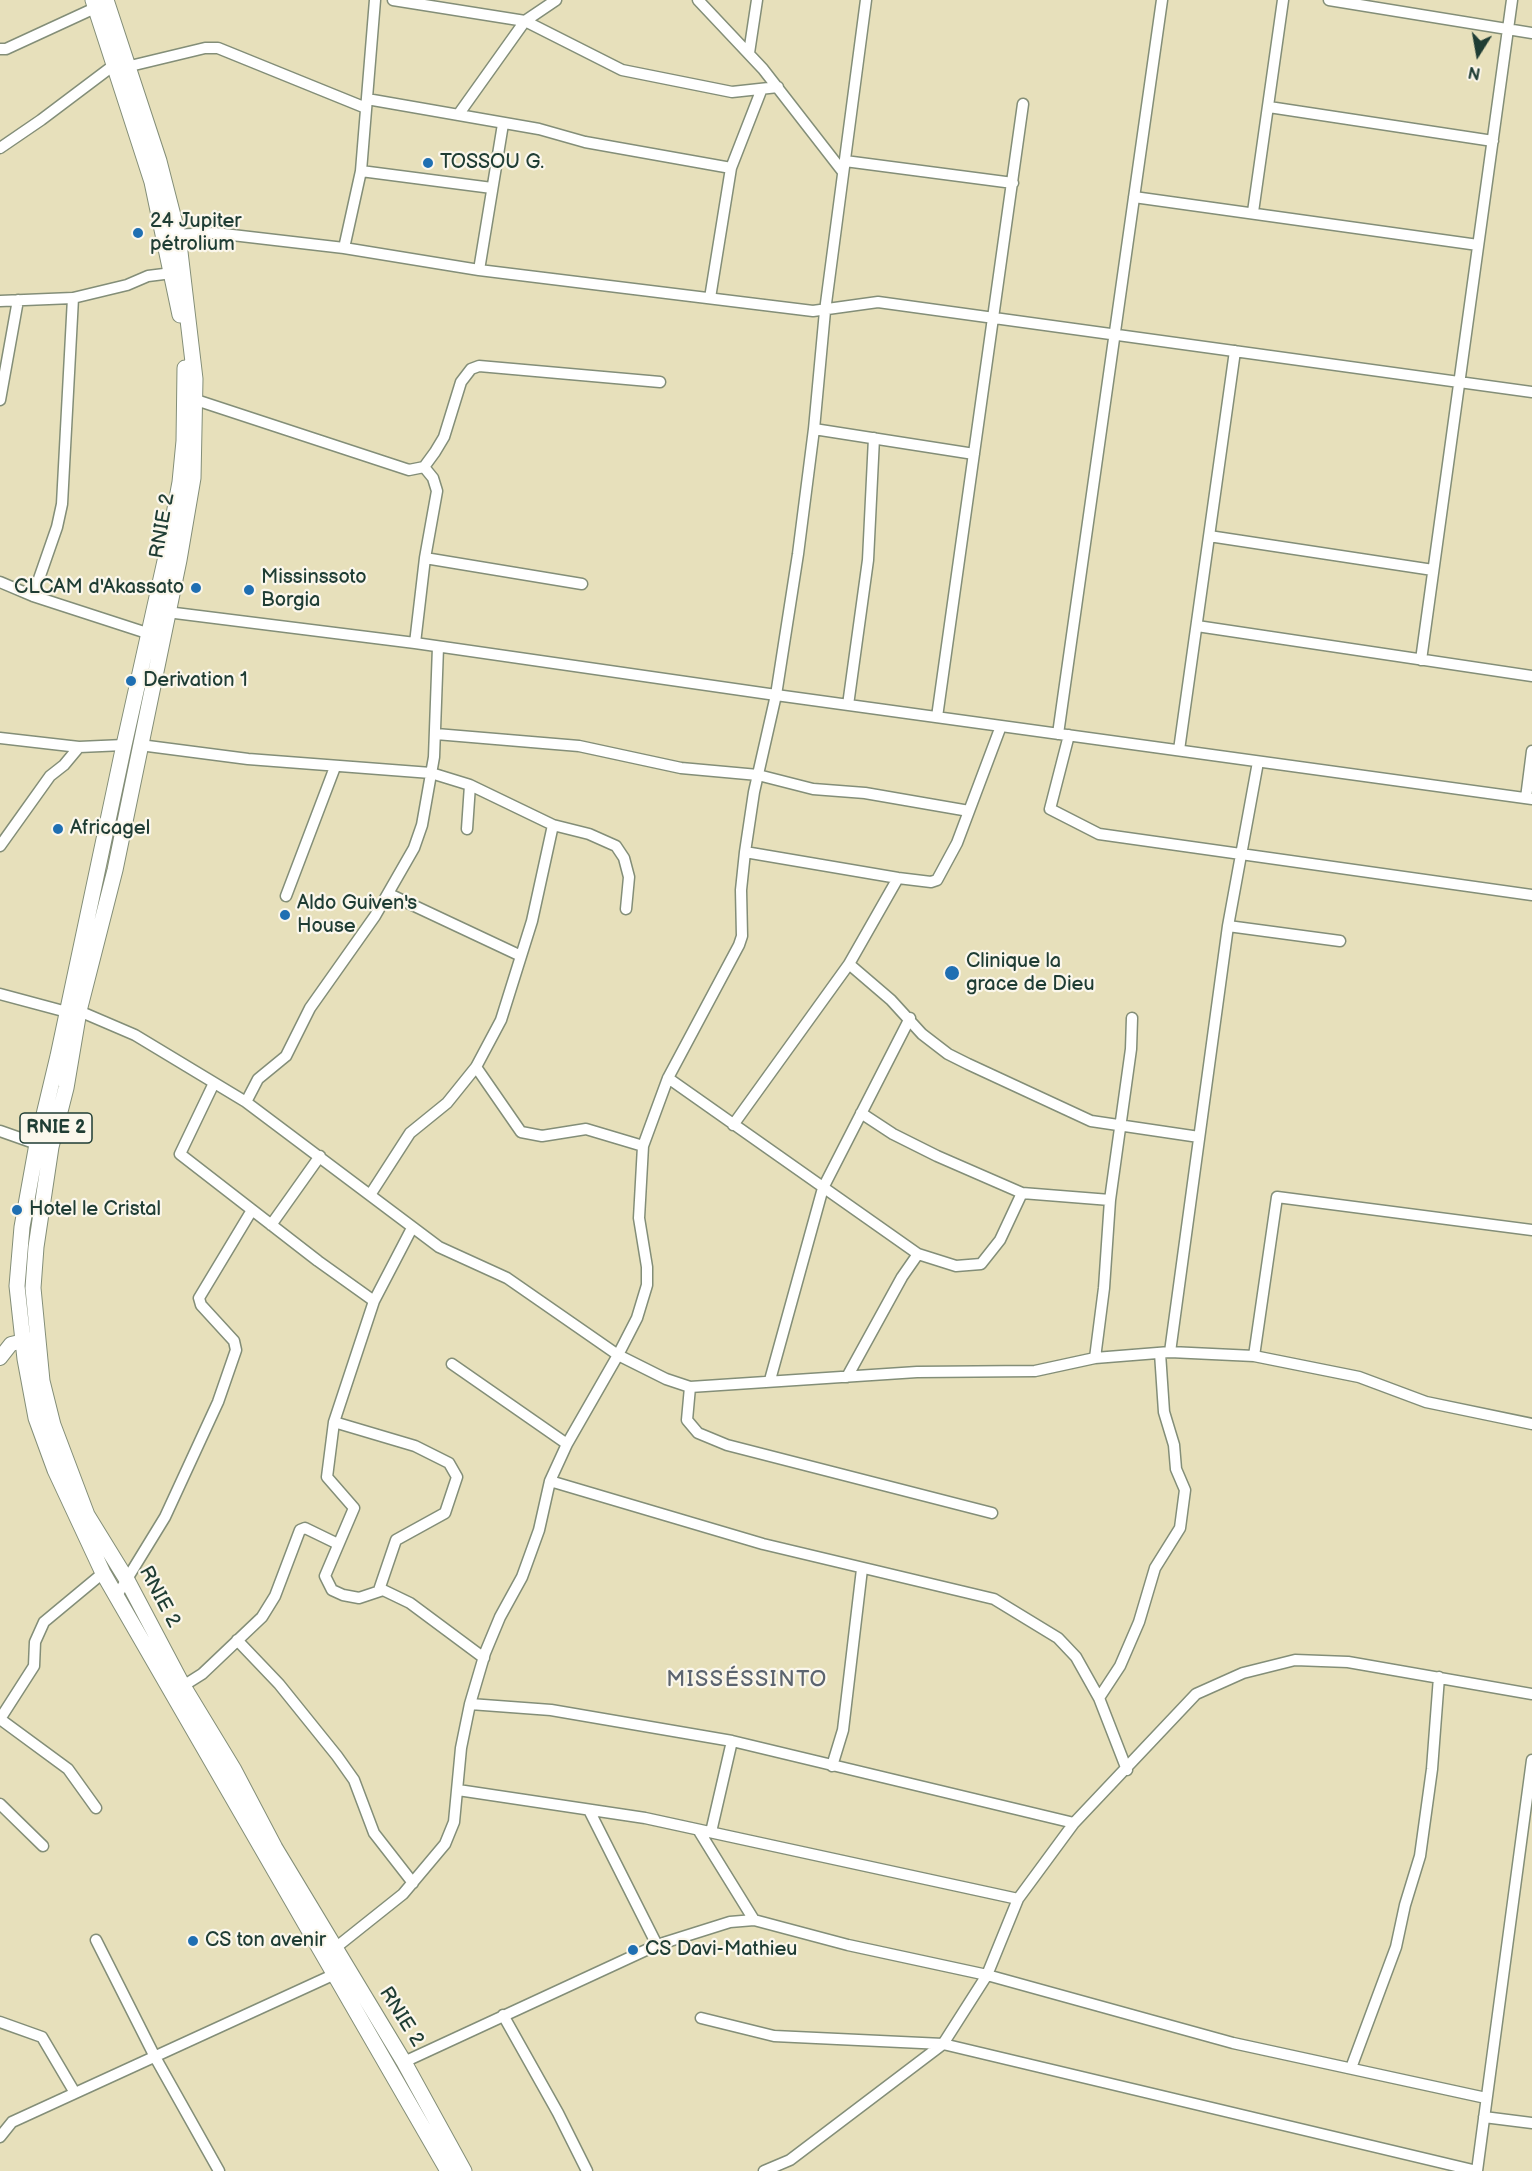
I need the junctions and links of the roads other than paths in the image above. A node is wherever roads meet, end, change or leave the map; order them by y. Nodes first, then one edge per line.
1 (375, 0) edge
2 (393, 0) edge
3 (556, 0) edge
4 (698, 0) edge
5 (757, 0) edge
6 (866, 0) edge
7 (1162, 0) edge
8 (1283, 0) edge
9 (1329, 0) edge
10 (1512, 0) edge
11 (98, 3) edge
12 (525, 21) junction
13 (1508, 30) junction
14 (1532, 33) edge
15 (0, 49) edge
16 (749, 53) junction
17 (120, 66) junction
18 (778, 87) junction
19 (761, 91) junction
20 (367, 103) junction
21 (1023, 104) dead end
22 (1269, 107) junction
23 (458, 115) junction
24 (503, 124) junction
25 (1493, 141) junction
26 (0, 148) edge
27 (844, 166) junction
28 (730, 168) junction
29 (361, 171) junction
30 (1012, 183) junction
31 (492, 188) junction
32 (1134, 197) junction
33 (1253, 212) junction
34 (172, 235) junction
35 (1478, 244) junction
36 (344, 248) junction
37 (479, 270) junction
38 (172, 273) junction
39 (73, 298) junction
40 (710, 298) junction
41 (18, 300) junction
42 (0, 301) edge
43 (825, 311) junction
44 (993, 318) junction
45 (1114, 335) junction
46 (1235, 351) junction
47 (2, 373) edge
48 (660, 382) dead end
49 (1459, 382) junction
50 (1532, 392) edge
51 (0, 400) edge
52 (196, 400) junction
53 (814, 429) junction
54 (874, 438) junction
55 (974, 454) junction
56 (424, 467) junction
57 (1209, 536) junction
58 (425, 558) junction
59 (1433, 570) junction
60 (0, 582) edge
61 (582, 584) dead end
62 (33, 596) junction
63 (167, 612) junction
64 (1197, 626) junction
65 (150, 634) junction
66 (415, 643) junction
67 (438, 647) junction
68 (1421, 660) junction
69 (1532, 676) edge
70 (776, 695) junction
71 (848, 705) junction
72 (937, 717) junction
73 (1002, 726) junction
74 (436, 734) junction
75 (1064, 735) junction
76 (1, 739) edge
77 (124, 745) junction
78 (141, 745) junction
79 (79, 747) junction
80 (1179, 750) junction
81 (1532, 751) edge
82 (1258, 762) junction
83 (335, 767) junction
84 (430, 773) junction
85 (758, 775) junction
86 (470, 785) junction
87 (1529, 798) edge
88 (969, 810) junction
89 (553, 825) junction
90 (467, 829) dead end
91 (0, 846) edge
92 (746, 852) junction
93 (1240, 853) junction
94 (898, 878) junction
95 (389, 894) junction
96 (1532, 895) edge
97 (286, 896) dead end
98 (626, 909) dead end
99 (1228, 926) junction
100 (1340, 941) dead end
101 (522, 956) junction
102 (849, 964) junction
103 (0, 994) edge
104 (73, 1011) junction
105 (910, 1018) junction
106 (1132, 1018) dead end
107 (476, 1067) junction
108 (668, 1078) junction
109 (213, 1083) junction
110 (246, 1102) junction
111 (861, 1113) junction
112 (733, 1125) junction
113 (1120, 1126) junction
114 (0, 1131) edge
115 (1199, 1137) junction
116 (37, 1144) junction
117 (642, 1146) junction
118 (320, 1156) junction
119 (823, 1188) junction
120 (1022, 1192) junction
121 (370, 1195) junction
122 (1110, 1200) junction
123 (252, 1210) junction
124 (271, 1225) junction
125 (412, 1228) junction
126 (1532, 1230) edge
127 (918, 1254) junction
128 (374, 1301) junction
129 (30, 1339) junction
130 (1165, 1353) junction
131 (1, 1355) edge
132 (618, 1355) junction
133 (1254, 1356) junction
134 (1095, 1358) junction
135 (452, 1364) dead end
136 (847, 1377) junction
137 (770, 1380) junction
138 (690, 1387) junction
139 (334, 1422) junction
140 (1532, 1424) edge
141 (567, 1444) junction
142 (550, 1481) junction
143 (992, 1513) dead end
144 (338, 1544) junction
145 (862, 1569) junction
146 (103, 1573) junction
147 (127, 1580) junction
148 (379, 1590) junction
149 (116, 1597) junction
150 (237, 1640) junction
151 (484, 1658) junction
152 (1439, 1677) junction
153 (183, 1686) junction
154 (1532, 1694) edge
155 (1099, 1698) junction
156 (470, 1704) junction
157 (0, 1719) edge
158 (732, 1741) junction
159 (1532, 1760) edge
160 (832, 1766) junction
161 (1127, 1770) junction
162 (1530, 1788) edge
163 (458, 1790) junction
164 (0, 1804) edge
165 (96, 1808) dead end
166 (589, 1810) junction
167 (1074, 1824) junction
168 (705, 1832) junction
169 (43, 1846) dead end
170 (413, 1883) junction
171 (1018, 1899) junction
172 (754, 1920) junction
173 (96, 1940) dead end
174 (657, 1945) junction
175 (334, 1949) junction
176 (335, 1974) junction
177 (987, 1975) junction
178 (503, 2015) junction
179 (701, 2018) dead end
180 (0, 2022) edge
181 (943, 2044) junction
182 (155, 2057) junction
183 (404, 2062) junction
184 (1350, 2068) junction
185 (75, 2093) junction
186 (1486, 2098) junction
187 (1484, 2117) junction
188 (1532, 2123) edge
189 (0, 2137) edge
190 (219, 2171) edge
191 (448, 2171) edge
192 (464, 2171) edge
193 (587, 2171) edge
194 (764, 2171) edge
195 (1477, 2171) edge

1 - 20 street
2 - 12 street
3 - 12 street
4 - 16 street
5 - 16 street
6 - 27 street
7 - 32 street
8 - 22 street
9 - 13 street
10 - 13 street
11 - 15 street
11 - 17 highway, RNIE 2 / RNIE 2
12 - 19 street
12 - 23 street
13 - 14 street
13 - 25 street
16 - 18 street
17 - 20 street
17 - 26 street
17 - 34 highway, RNIE 2 / RNIE 2
18 - 19 street
18 - 27 street
19 - 28 street
20 - 23 street
20 - 29 street
21 - 30 street
22 - 25 street
22 - 33 street
23 - 24 street
24 - 28 street
24 - 31 street
25 - 35 street
27 - 30 street
27 - 43 street
28 - 40 street
29 - 31 street
29 - 36 street
30 - 44 street
31 - 37 street
32 - 33 street
32 - 45 street
33 - 35 street
34 - 36 street
34 - 38 highway, RNIE 2 / RNIE 2
34 - 52 highway, RNIE 2 / RNIE 2
35 - 49 street
36 - 37 street
37 - 40 street
38 - 39 street
38 - 65 highway, RNIE 2 / RNIE 2
39 - 41 street
39 - 62 street
40 - 43 street
41 - 42 street
41 - 47 street
43 - 44 street
43 - 53 street
44 - 45 street
44 - 55 street
45 - 46 street
45 - 75 street
46 - 49 street
46 - 57 street
47 - 51 street
48 - 56 street
49 - 50 street
49 - 59 street
52 - 56 street
52 - 63 highway, RNIE 2 / RNIE 2
53 - 54 street
53 - 70 street
54 - 55 street
54 - 71 street
55 - 72 street
56 - 58 street
57 - 59 street
57 - 64 street
58 - 61 street
58 - 66 street
59 - 68 street
60 - 62 street
62 - 65 street
63 - 66 street
63 - 78 highway, RNIE 2 / RNIE 2
64 - 68 street
64 - 80 street
65 - 77 highway, RNIE 2 / RNIE 2
66 - 67 street
67 - 70 street
67 - 74 street
68 - 69 street
70 - 71 street
70 - 85 street
71 - 72 street
72 - 73 street
73 - 75 street
73 - 88 street
74 - 84 street
74 - 85 street
75 - 80 street
75 - 93 street
76 - 79 street
77 - 79 street
77 - 104 highway, RNIE 2 / RNIE 2
78 - 83 street
78 - 104 highway, RNIE 2 / RNIE 2
79 - 91 street
80 - 82 street
81 - 87 street
82 - 87 street
82 - 93 street
83 - 84 street
83 - 97 street
84 - 86 street
84 - 95 street
85 - 88 street
85 - 92 street
86 - 89 street
86 - 90 street
88 - 94 street
89 - 98 street
89 - 101 street
92 - 94 street
92 - 108 street
93 - 96 street
93 - 99 street
94 - 102 street
95 - 101 street
95 - 110 street
99 - 100 street
99 - 115 street
101 - 107 street
102 - 105 street
102 - 112 street
103 - 104 street
104 - 109 street
104 - 116 highway, RNIE 2 / RNIE 2
104 - 129 highway, RNIE 2 / RNIE 2
105 - 111 street
105 - 113 street
106 - 113 street
107 - 117 street
107 - 121 street
108 - 112 street
108 - 117 street
109 - 110 street
109 - 123 street
110 - 118 street
111 - 119 street
111 - 120 street
112 - 119 street
113 - 115 street
113 - 122 street
114 - 116 street
115 - 130 street
116 - 129 highway, RNIE 2 / RNIE 2
117 - 132 street
118 - 121 street
118 - 124 street
119 - 127 street
119 - 137 street
120 - 122 street
120 - 127 street
121 - 125 street
122 - 134 street
123 - 124 street
123 - 147 street
124 - 128 street
125 - 128 street
125 - 132 street
126 - 133 street
127 - 136 street
128 - 139 street
129 - 131 main road
129 - 146 highway, RNIE 2 / RNIE 2
129 - 147 highway, RNIE 2 / RNIE 2
130 - 133 street
130 - 134 street
130 - 155 street
132 - 138 street
132 - 141 street
133 - 140 street
134 - 136 street
135 - 141 street
136 - 137 street
137 - 138 street
138 - 143 street
139 - 144 street
139 - 148 street
141 - 142 street
142 - 145 street
142 - 151 street
144 - 148 street
144 - 150 street
145 - 155 street
145 - 160 street
146 - 149 highway, RNIE 2 / RNIE 2
146 - 157 street
147 - 149 street
147 - 153 highway, RNIE 2 / RNIE 2
148 - 151 street
149 - 176 highway, RNIE 2 / RNIE 2
150 - 153 street
150 - 170 street
151 - 156 street
152 - 154 street
152 - 161 street
152 - 184 street
153 - 175 highway, RNIE 2 / RNIE 2
155 - 161 street
156 - 158 street
156 - 163 street
157 - 165 street
158 - 160 street
158 - 168 street
159 - 162 street
160 - 167 street
161 - 167 street
162 - 186 street
163 - 166 street
163 - 170 street
164 - 169 street
166 - 168 street
166 - 174 street
167 - 171 street
168 - 171 street
168 - 172 street
170 - 175 street
171 - 177 street
172 - 174 street
172 - 177 street
173 - 182 street
174 - 178 street
175 - 183 highway, RNIE 2 / RNIE 2
176 - 182 street
176 - 191 highway, RNIE 2 / RNIE 2
177 - 181 street
177 - 184 street
178 - 183 street
178 - 193 street
179 - 181 street
180 - 185 street
181 - 194 street
181 - 195 street
182 - 185 street
182 - 190 street
183 - 192 highway, RNIE 2 / RNIE 2
184 - 186 street
185 - 189 street
186 - 187 street
187 - 188 street
187 - 195 street

